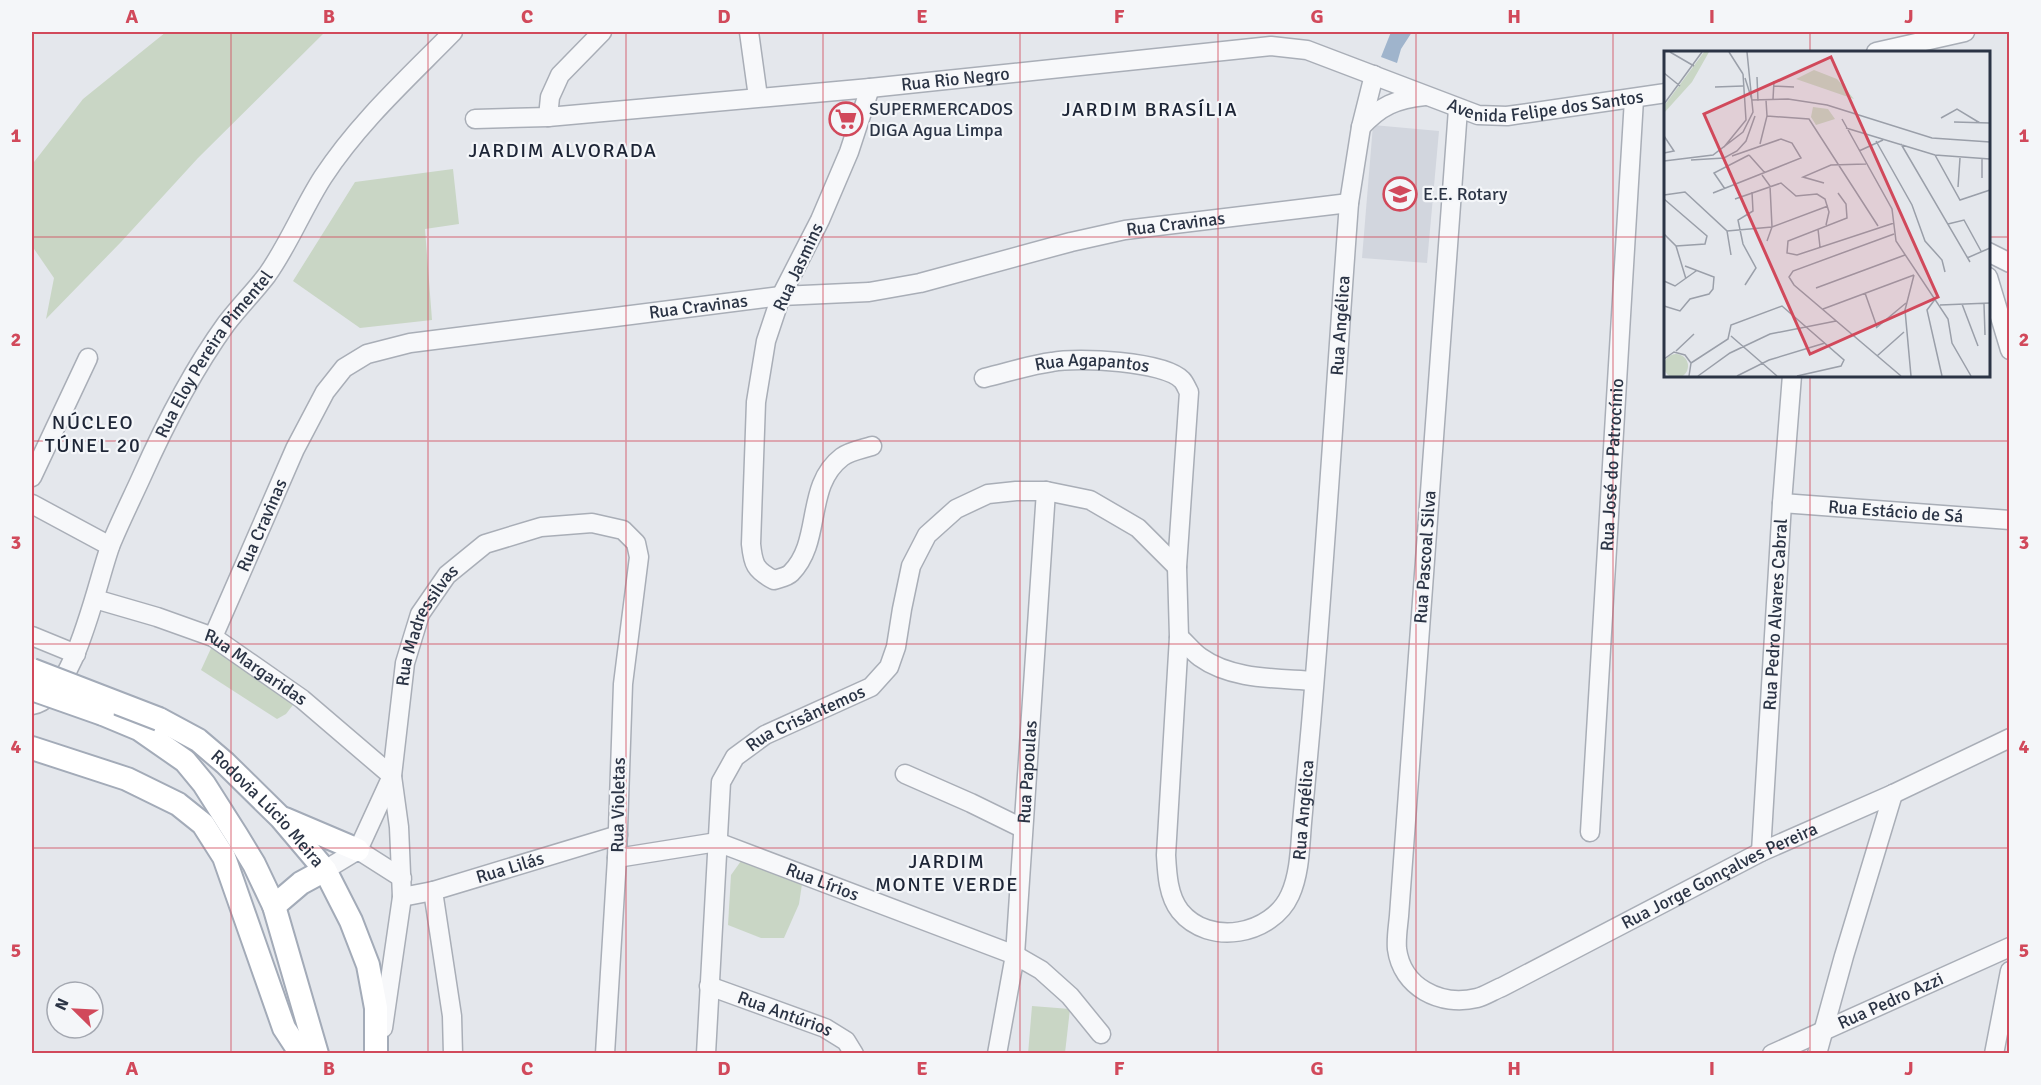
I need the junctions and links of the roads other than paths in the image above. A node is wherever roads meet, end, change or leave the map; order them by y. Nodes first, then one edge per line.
1 (453, 32) edge
2 (602, 32) edge
3 (749, 32) edge
4 (1965, 32) edge
5 (1880, 51) edge
6 (1374, 75) junction
7 (870, 88) junction
8 (1664, 93) edge
9 (1426, 96) junction
10 (758, 97) junction
11 (1634, 99) junction
12 (1458, 109) junction
13 (548, 117) junction
14 (475, 119) dead end
15 (1361, 127) junction
16 (1349, 203) junction
17 (1990, 253) edge
18 (2010, 263) edge
19 (1990, 280) edge
20 (781, 296) junction
21 (2010, 350) edge
22 (88, 358) dead end
23 (1792, 376) edge
24 (984, 378) dead end
25 (1189, 392) joint
26 (872, 446) dead end
27 (32, 477) edge
28 (1046, 491) junction
29 (1782, 503) junction
30 (32, 504) edge
31 (2010, 520) edge
32 (110, 546) junction
33 (639, 557) joint
34 (1177, 567) junction
35 (95, 599) junction
36 (32, 636) edge
37 (213, 637) junction
38 (1179, 637) junction
39 (76, 654) junction
40 (32, 670) edge
41 (1314, 681) junction
42 (32, 689) edge
43 (32, 705) edge
44 (2010, 738) edge
45 (32, 748) edge
46 (905, 774) dead end
47 (392, 776) junction
48 (204, 784) junction
49 (1893, 794) junction
50 (281, 818) junction
51 (1022, 828) junction
52 (1590, 832) dead end
53 (618, 835) junction
54 (717, 842) junction
55 (358, 850) junction
56 (1761, 852) junction
57 (617, 858) junction
58 (325, 870) junction
59 (402, 878) junction
60 (433, 891) junction
61 (402, 897) junction
62 (238, 898) junction
63 (274, 906) junction
64 (2010, 947) edge
65 (1015, 955) junction
66 (2010, 971) edge
67 (710, 986) junction
68 (1427, 994) joint
69 (1822, 1031) junction
70 (1101, 1034) dead end
71 (301, 1053) edge
72 (317, 1053) edge
73 (378, 1053) edge
74 (453, 1053) edge
75 (605, 1053) edge
76 (706, 1053) edge
77 (854, 1053) edge
78 (997, 1053) edge
79 (1772, 1053) edge
80 (1817, 1053) edge
81 (1994, 1053) edge

1 - 32 street, Rua Eloy Pereira Pimentel
2 - 13 street
3 - 10 street
4 - 5 street
6 - 7 street, Rua Rio Negro
6 - 9 street, Rua Rio Negro
6 - 15 street, Rua Angélica
7 - 10 street, Rua Rio Negro
7 - 20 street, Rua Jasmins
8 - 11 street, Avenida Felipe dos Santos
9 - 12 street, Avenida Felipe dos Santos
9 - 15 street
10 - 13 street, Rua Rio Negro
11 - 12 street, Avenida Felipe dos Santos
11 - 52 street, Rua José do Patrocínio
12 - 68 street, Rua Pascoal Silva
13 - 14 street, Rua Rio Negro
15 - 16 street, Rua Angélica
16 - 20 street, Rua Cravinas
16 - 41 street, Rua Angélica
17 - 18 street
19 - 21 street
20 - 26 street, Rua Jasmins
20 - 37 street, Rua Cravinas
22 - 27 street
23 - 29 street, Rua Pedro Alvares Cabral
24 - 25 street, Rua Agapantos
25 - 34 street, Rua Angélica
28 - 34 street, Rua Crisântemos
28 - 51 street, Rua Papoulas
28 - 54 street, Rua Crisântemos
29 - 31 street, Rua Estácio de Sá
29 - 56 street, Rua Pedro Alvares Cabral
30 - 32 street
32 - 35 street, Rua Eloy Pereira Pimentel
33 - 47 street, Rua Madressilvas
33 - 53 street, Rua Violetas
34 - 38 street, Rua Angélica
35 - 37 street, Rua Margaridas
35 - 39 street, Rua Eloy Pereira Pimentel
36 - 39 street
37 - 47 street, Rua Margaridas
38 - 41 street
38 - 41 street, Rua Angélica
39 - 43 street, Rua Eloy Pereira Pimentel
40 - 50 main road, Rodovia Lúcio Meira, bridge
42 - 48 main road, Rodovia Lúcio Meira, bridge
44 - 49 street, Rua Jorge Gonçalves Pereira
45 - 62 main road
46 - 51 street
47 - 55 street
47 - 59 street, Rua Madressilvas
48 - 62 main road
48 - 63 main road, Rodovia Lúcio Meira
49 - 56 street, Rua Jorge Gonçalves Pereira
49 - 69 street
50 - 55 main road
50 - 58 main road, Rodovia Lúcio Meira
51 - 65 street, Rua Papoulas
53 - 57 street, Rua Violetas
53 - 60 street, Rua Lilás
54 - 57 street, Rua Lírios
54 - 65 street, Rua Lírios
54 - 67 street, Rua Crisântemos
55 - 58 street
55 - 59 street
56 - 68 street, Rua Jorge Gonçalves Pereira
57 - 75 street, Rua Violetas
58 - 63 main road
58 - 73 main road, Rodovia Lúcio Meira
59 - 61 street, Rua Madressilvas
60 - 61 street, Rua Lilás
60 - 74 street
61 - 73 street, Rua Madressilvas
62 - 71 main road
63 - 72 main road, Rodovia Lúcio Meira
64 - 69 street, Rua Pedro Azzi
65 - 70 street, Rua Lírios
65 - 78 street, Rua Papoulas
66 - 81 street
67 - 76 street, Rua Crisântemos
67 - 77 street, Rua Antúrios
69 - 79 street, Rua Pedro Azzi
69 - 80 street

